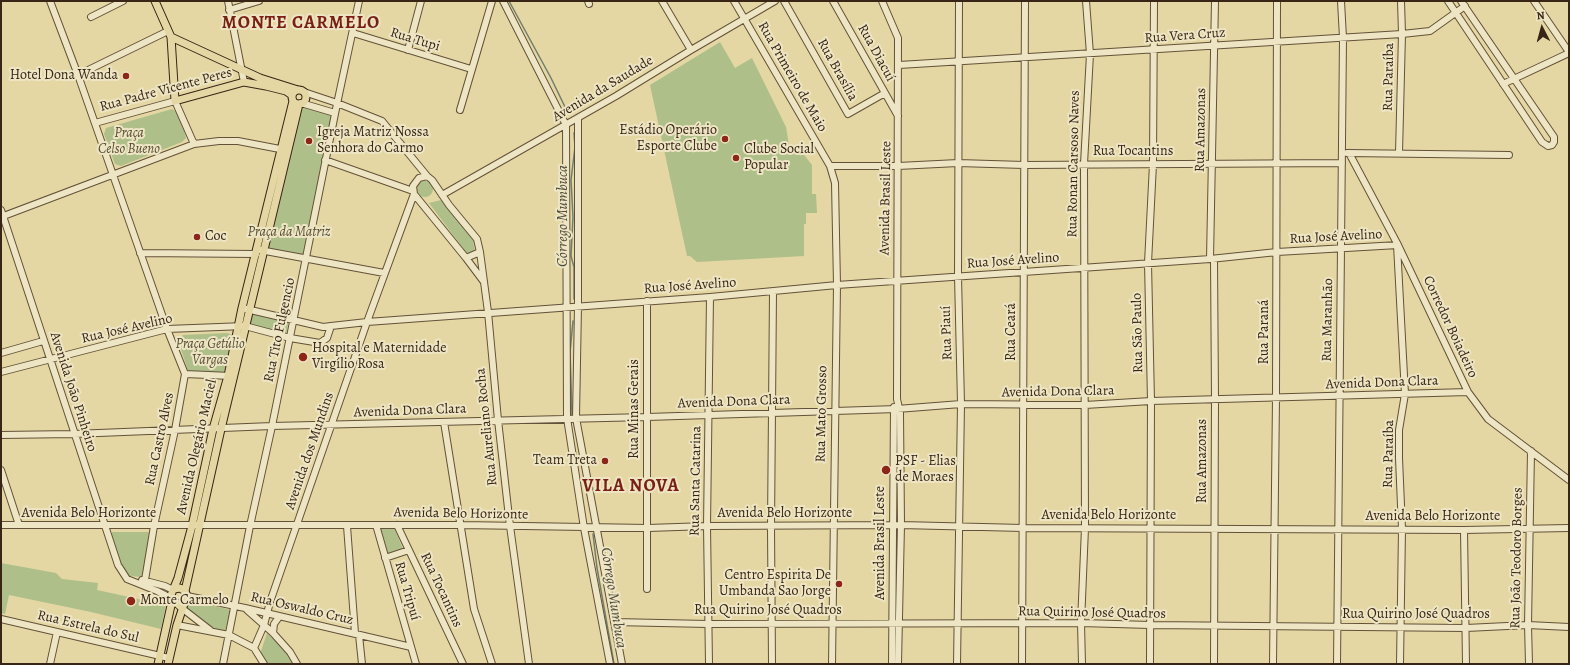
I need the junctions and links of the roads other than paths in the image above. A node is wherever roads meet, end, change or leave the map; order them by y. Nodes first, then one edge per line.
1 (50, 1) edge
2 (123, 1) edge
3 (155, 1) edge
4 (228, 1) edge
5 (259, 1) edge
6 (360, 1) edge
7 (421, 1) edge
8 (492, 1) edge
9 (503, 1) edge
10 (662, 1) edge
11 (734, 1) edge
12 (775, 1) edge
13 (784, 1) edge
14 (833, 1) edge
15 (882, 1) edge
16 (958, 1) edge
17 (1025, 1) edge
18 (1086, 1) edge
19 (1154, 1) edge
20 (1215, 1) edge
21 (1277, 1) edge
22 (1341, 1) edge
23 (1401, 1) edge
24 (1448, 1) edge
25 (1534, 1) edge
26 (1463, 4) edge
27 (229, 10) junction
28 (1456, 13) junction
29 (91, 16) dead end
30 (744, 19) junction
31 (353, 33) junction
32 (169, 34) junction
33 (1402, 34) junction
34 (1343, 38) junction
35 (1278, 42) junction
36 (1215, 46) junction
37 (408, 50) junction
38 (691, 50) junction
39 (1154, 50) junction
40 (1569, 53) edge
41 (1090, 54) junction
42 (1025, 58) junction
43 (958, 62) junction
44 (899, 65) junction
45 (240, 69) junction
46 (471, 69) junction
47 (78, 75) junction
48 (1514, 79) junction
49 (244, 82) junction
50 (1503, 84) junction
51 (301, 91) junction
52 (885, 93) junction
53 (175, 101) junction
54 (296, 101) junction
55 (337, 103) junction
56 (460, 110) dead end
57 (335, 113) junction
58 (898, 116) junction
59 (576, 119) junction
60 (95, 123) junction
61 (567, 124) junction
62 (194, 144) junction
63 (285, 150) junction
64 (1342, 153) junction
65 (1349, 153) junction
66 (1399, 154) junction
67 (1509, 155) dead end
68 (325, 160) junction
69 (958, 163) junction
70 (1213, 163) junction
71 (1276, 163) junction
72 (1342, 163) junction
73 (1084, 164) junction
74 (1153, 164) junction
75 (1024, 165) junction
76 (830, 166) junction
77 (898, 166) junction
78 (113, 174) junction
79 (427, 176) junction
80 (414, 192) junction
81 (442, 195) junction
82 (2, 214) edge
83 (1397, 245) junction
84 (1341, 249) junction
85 (259, 252) junction
86 (480, 252) junction
87 (1277, 252) junction
88 (140, 253) junction
89 (307, 258) junction
90 (466, 258) junction
91 (1212, 259) junction
92 (1148, 263) junction
93 (1084, 268) junction
94 (1024, 271) junction
95 (384, 273) junction
96 (958, 276) junction
97 (897, 281) junction
98 (484, 282) junction
99 (837, 285) junction
100 (773, 292) junction
101 (710, 298) junction
102 (647, 301) junction
103 (578, 306) junction
104 (567, 307) junction
105 (246, 309) junction
106 (488, 312) junction
107 (294, 321) junction
108 (367, 322) junction
109 (242, 326) junction
110 (331, 326) junction
111 (167, 329) junction
112 (290, 338) junction
113 (43, 341) junction
114 (1, 353) edge
115 (50, 360) junction
116 (1, 372) edge
117 (185, 374) junction
118 (231, 376) junction
119 (1468, 392) junction
120 (1405, 394) junction
121 (1339, 396) junction
122 (1276, 398) junction
123 (1215, 400) junction
124 (1151, 401) junction
125 (961, 404) junction
126 (1024, 405) junction
127 (1085, 405) junction
128 (897, 409) junction
129 (834, 410) junction
130 (773, 412) junction
131 (709, 414) junction
132 (647, 417) junction
133 (567, 418) junction
134 (576, 418) junction
135 (498, 420) junction
136 (444, 422) junction
137 (331, 425) junction
138 (272, 426) junction
139 (213, 429) junction
140 (221, 429) junction
141 (175, 430) junction
142 (74, 434) junction
143 (1, 435) edge
144 (1530, 451) junction
145 (1, 470) edge
146 (1569, 480) edge
147 (1, 525) edge
148 (19, 525) junction
149 (105, 525) junction
150 (297, 525) junction
151 (376, 525) junction
152 (397, 525) junction
153 (901, 525) junction
154 (154, 526) junction
155 (196, 526) junction
156 (250, 526) junction
157 (346, 526) junction
158 (461, 526) junction
159 (510, 526) junction
160 (707, 526) junction
161 (833, 526) junction
162 (894, 526) junction
163 (771, 527) junction
164 (960, 527) junction
165 (584, 528) junction
166 (595, 528) junction
167 (648, 528) junction
168 (1023, 528) junction
169 (1085, 528) junction
170 (1529, 528) junction
171 (1569, 528) edge
172 (1151, 529) junction
173 (1214, 529) junction
174 (1275, 529) junction
175 (1338, 529) junction
176 (1402, 529) junction
177 (1464, 530) junction
178 (409, 550) junction
179 (897, 552) junction
180 (385, 558) junction
181 (127, 579) junction
182 (145, 580) junction
183 (647, 589) dead end
184 (174, 590) junction
185 (186, 596) junction
186 (176, 603) junction
187 (234, 606) junction
188 (245, 608) junction
189 (267, 614) junction
190 (279, 616) junction
191 (1, 619) edge
192 (614, 622) junction
193 (771, 623) junction
194 (832, 623) junction
195 (896, 623) junction
196 (1081, 623) junction
197 (708, 624) junction
198 (957, 624) junction
199 (1022, 624) junction
200 (177, 625) junction
201 (264, 625) junction
202 (1528, 625) junction
203 (1150, 626) junction
204 (1214, 626) junction
205 (1274, 627) junction
206 (1337, 627) junction
207 (1569, 627) edge
208 (1400, 628) junction
209 (1466, 628) junction
210 (211, 631) junction
211 (57, 632) junction
212 (273, 633) junction
213 (357, 634) junction
214 (229, 635) junction
215 (411, 647) junction
216 (254, 648) junction
217 (160, 655) junction
218 (169, 661) edge
219 (50, 664) edge
220 (158, 664) edge
221 (223, 664) edge
222 (264, 664) edge
223 (297, 664) edge
224 (362, 664) edge
225 (416, 664) edge
226 (462, 664) edge
227 (492, 664) edge
228 (529, 664) edge
229 (610, 664) edge
230 (622, 664) edge
231 (709, 664) edge
232 (772, 664) edge
233 (832, 664) edge
234 (892, 664) edge
235 (898, 664) edge
236 (957, 664) edge
237 (1022, 664) edge
238 (1082, 664) edge
239 (1150, 664) edge
240 (1214, 664) edge
241 (1273, 664) edge
242 (1336, 664) edge
243 (1400, 664) edge
244 (1466, 664) edge
245 (1529, 664) edge

1 - 47 street
2 - 29 street
3 - 32 main road
4 - 27 street
5 - 27 street
6 - 31 street, Rua Tito Fulgencio
7 - 37 street
8 - 46 street
9 - 61 street
10 - 38 street
11 - 30 street, Rua Primeiro de Maio
12 - 30 street, Avenida da Saudade
13 - 52 street, Rua Brasília
14 - 52 street, Rua Diacuí
15 - 44 street, Avenida Brasil Leste
16 - 43 street, Rua Piauí
17 - 42 street, Rua Ceará
18 - 41 street, Rua Ronan Carsoso Naves
19 - 39 street, Rua São Paulo
20 - 36 street, Rua Amazonas
21 - 35 street, Rua Paraná
22 - 34 street, Rua Maranhão
23 - 33 street, Rua Paraíba
24 - 28 street
25 - 40 street
26 - 28 street, Rua Vera Cruz
26 - 48 street
27 - 45 street
28 - 33 street, Rua Vera Cruz
28 - 50 street
30 - 38 street, Avenida da Saudade
30 - 76 street, Rua Primeiro de Maio
31 - 37 street, Rua Tupi
31 - 55 street, Rua Tito Fulgencio
32 - 45 main road
32 - 47 street
32 - 53 main road
33 - 34 street, Rua Vera Cruz
33 - 66 street, Rua Paraíba
34 - 35 street, Rua Vera Cruz
34 - 64 street, Rua Maranhão
35 - 36 street, Rua Vera Cruz
35 - 71 street, Rua Paraná
36 - 39 street, Rua Vera Cruz
36 - 70 street, Rua Amazonas
37 - 46 street, Rua Tupi
38 - 59 street, Avenida da Saudade
39 - 41 street, Rua Vera Cruz
39 - 74 street, Rua São Paulo
40 - 48 street
41 - 42 street, Rua Vera Cruz
41 - 73 street, Rua Ronan Carsoso Naves
42 - 43 street, Rua Vera Cruz
42 - 75 street, Rua Ceará
43 - 44 street, Rua Vera Cruz
43 - 69 street, Rua Piauí
44 - 58 street, Avenida Brasil Leste
45 - 49 street
45 - 51 main road
46 - 56 street
47 - 60 street
48 - 50 street
48 - 50 street
49 - 53 main road, Rua Padre Vicente Peres
49 - 54 main road
51 - 54 main road
51 - 54 main road, Avenida Olegário Maciel
51 - 55 street, Rua Aureliano Rocha
52 - 58 street, Rua Diacuí
53 - 60 street, Rua Padre Vicente Peres
53 - 62 street
54 - 57 street
54 - 63 main road, Avenida Olegário Maciel
55 - 57 street, Rua Tito Fulgencio
55 - 79 street, Rua Aureliano Rocha
57 - 68 street, Rua Tito Fulgencio
58 - 77 street, Avenida Brasil Leste
59 - 61 street, Avenida da Saudade
59 - 103 street
60 - 78 street
61 - 81 street, Avenida da Saudade
61 - 104 street
62 - 63 street
62 - 78 street
63 - 85 main road, Avenida Olegário Maciel
64 - 65 street
64 - 72 street, Rua Maranhão
65 - 66 street
65 - 83 street, Corredor Boiadeiro
66 - 67 street
68 - 80 street
68 - 89 street, Rua Tito Fulgencio
69 - 75 street, Rua Tocantins
69 - 77 street, Rua Tocantins
69 - 96 street, Rua Piauí
70 - 71 street, Rua Tocantins
70 - 74 street, Rua Tocantins
70 - 91 street, Rua Amazonas
71 - 72 street, Rua Tocantins
71 - 87 street, Rua Paraná
72 - 84 street, Rua Maranhão
73 - 74 street, Rua Tocantins
73 - 75 street, Rua Tocantins
73 - 93 street, Rua Ronan Carsoso Naves
74 - 92 street, Rua São Paulo
75 - 94 street, Rua Ceará
76 - 77 street, Rua Tocantins
76 - 99 street, Rua Mato Grosso
77 - 97 street, Avenida Brasil Leste
78 - 82 street
78 - 88 street
79 - 80 street, Avenida dos Mundins
79 - 81 street, Rua Aureliano Rocha
80 - 90 street
80 - 95 street, Avenida dos Mundins
81 - 86 street, Rua Aureliano Rocha
82 - 113 street, Avenida João Pinheiro
83 - 84 street, Rua José Avelino
83 - 119 street, Corredor Boiadeiro
83 - 120 street, Rua Paraíba
84 - 87 street, Rua José Avelino
84 - 121 street, Rua Maranhão
85 - 88 street
85 - 89 street
85 - 105 main road, Avenida Olegário Maciel
86 - 90 street
86 - 98 street, Rua Aureliano Rocha
87 - 91 street, Rua José Avelino
87 - 122 street, Rua Paraná
88 - 111 street
89 - 95 street
89 - 107 street, Rua Tito Fulgencio
90 - 98 street
91 - 92 street, Rua José Avelino
91 - 123 street, Rua Amazonas
92 - 93 street, Rua José Avelino
92 - 124 street, Rua São Paulo
93 - 94 street, Rua José Avelino
93 - 127 street, Rua Ronan Carsoso Naves
94 - 96 street, Rua José Avelino
94 - 126 street, Rua Ceará
95 - 108 street, Avenida dos Mundins
96 - 97 street, Rua José Avelino
96 - 125 street, Rua Piauí
97 - 99 street, Rua José Avelino
97 - 128 street, Avenida Brasil Leste
98 - 106 street, Rua Aureliano Rocha
99 - 100 street, Rua José Avelino
99 - 129 street, Rua Mato Grosso
100 - 101 street, Rua José Avelino
100 - 130 street
101 - 102 street, Rua José Avelino
101 - 131 street, Rua Santa Catarina
102 - 103 street, Rua José Avelino
102 - 132 street, Rua Minas Gerais
103 - 104 street, Rua José Avelino
103 - 134 street
104 - 106 street, Rua José Avelino
104 - 133 street
105 - 107 street
105 - 109 main road, Avenida Olegário Maciel
106 - 108 street, Rua José Avelino
106 - 135 street, Rua Aureliano Rocha
107 - 110 street
107 - 112 street, Rua Tito Fulgencio
108 - 110 street, Rua José Avelino
108 - 137 street, Avenida dos Mundins
109 - 111 street, Rua José Avelino
109 - 112 street, Rua José Avelino
109 - 118 main road, Avenida Olegário Maciel
110 - 112 street, Rua José Avelino
111 - 115 street, Rua José Avelino
111 - 117 street
112 - 138 street, Rua Tito Fulgencio
113 - 114 street
113 - 115 street, Avenida João Pinheiro
115 - 116 street, Rua José Avelino
115 - 142 street, Avenida João Pinheiro
117 - 118 street
117 - 141 street, Rua Castro Alves
118 - 139 main road, Avenida Olegário Maciel
118 - 140 main road, Avenida Olegário Maciel
119 - 120 street, Avenida Dona Clara
119 - 144 street, Corredor Boiadeiro
120 - 121 street, Avenida Dona Clara
120 - 176 street, Rua Paraíba
121 - 122 street, Avenida Dona Clara
121 - 175 street, Rua Maranhão
122 - 123 street, Avenida Dona Clara
122 - 174 street, Rua Paraná
123 - 124 street, Avenida Dona Clara
123 - 173 street, Rua Amazonas
124 - 127 street, Avenida Dona Clara
124 - 172 street, Rua São Paulo
125 - 126 street, Avenida Dona Clara
125 - 128 street, Avenida Dona Clara
125 - 164 street, Rua Piauí
126 - 127 street, Avenida Dona Clara
126 - 168 street, Rua Ceará
127 - 169 street, Rua Ronan Carsoso Naves
128 - 129 street, Avenida Dona Clara
128 - 153 street, Avenida Brasil Leste
128 - 162 street, Avenida Brasil Leste
129 - 130 street, Avenida Dona Clara
129 - 161 street, Rua Mato Grosso
130 - 131 street, Avenida Dona Clara
130 - 163 street
131 - 132 street, Avenida Dona Clara
131 - 160 street, Rua Santa Catarina
132 - 134 street, Avenida Dona Clara
132 - 167 street, Rua Minas Gerais
133 - 134 street, Avenida Dona Clara
133 - 135 street, Avenida Dona Clara
133 - 165 street
134 - 166 street
135 - 136 street, Avenida Dona Clara
135 - 159 street, Rua Aureliano Rocha
136 - 137 street, Avenida Dona Clara
136 - 158 street
137 - 138 street, Avenida Dona Clara
137 - 150 street, Avenida dos Mundins
138 - 140 street, Avenida Dona Clara
138 - 156 street, Rua Tito Fulgencio
139 - 140 street, Avenida Dona Clara
139 - 141 street, Avenida Dona Clara
139 - 155 main road, Avenida Olegário Maciel
140 - 155 main road, Avenida Olegário Maciel
141 - 142 street, Avenida Dona Clara
141 - 154 street, Rua Castro Alves
142 - 143 street, Avenida Dona Clara
142 - 149 street, Avenida João Pinheiro
144 - 146 street, Corredor Boiadeiro
144 - 170 street, Rua João Teodoro Borges
145 - 148 street
147 - 148 street, Avenida Belo Horizonte
148 - 149 street, Avenida Belo Horizonte
149 - 154 street, Avenida Belo Horizonte
149 - 181 street, Avenida João Pinheiro
150 - 156 street, Avenida Belo Horizonte
150 - 157 street, Avenida Belo Horizonte
150 - 189 street, Avenida dos Mundins
151 - 152 street, Avenida Belo Horizonte
151 - 157 street, Avenida Belo Horizonte
151 - 180 street, Rua Tripuí
152 - 158 street, Avenida Belo Horizonte
152 - 178 street, Rua Tocantins
153 - 162 street, Avenida Belo Horizonte
153 - 164 street, Avenida Belo Horizonte
153 - 179 street, Avenida Brasil Leste
154 - 155 street, Avenida Belo Horizonte
154 - 182 street, Rua Castro Alves
155 - 156 street, Avenida Belo Horizonte
155 - 184 main road, Avenida Olegário Maciel
155 - 185 main road, Avenida Olegário Maciel
156 - 187 street, Rua Tito Fulgencio
157 - 213 street
158 - 159 street, Avenida Belo Horizonte
158 - 227 street
159 - 165 street, Avenida Belo Horizonte
159 - 228 street, Rua Aureliano Rocha
160 - 163 street, Avenida Belo Horizonte
160 - 167 street, Avenida Belo Horizonte
160 - 197 street, Rua Santa Catarina
161 - 162 street, Avenida Belo Horizonte
161 - 163 street, Avenida Belo Horizonte
161 - 194 street, Rua Mato Grosso
162 - 179 street, Avenida Brasil Leste
163 - 193 street
164 - 168 street, Avenida Belo Horizonte
164 - 198 street, Rua Piauí
165 - 166 street, Avenida Belo Horizonte
165 - 229 street
166 - 167 street, Avenida Belo Horizonte
166 - 192 street
167 - 183 street, Rua Minas Gerais
168 - 169 street, Avenida Belo Horizonte
168 - 199 street, Rua Ceará
169 - 172 street, Avenida Belo Horizonte
169 - 196 street, Rua Ronan Carsoso Naves
170 - 171 street, Avenida Belo Horizonte
170 - 177 street, Avenida Belo Horizonte
170 - 202 street, Rua João Teodoro Borges
172 - 173 street, Avenida Belo Horizonte
172 - 203 street, Rua São Paulo
173 - 174 street, Avenida Belo Horizonte
173 - 204 street, Rua Amazonas
174 - 175 street, Avenida Belo Horizonte
174 - 205 street, Rua Paraná
175 - 176 street, Avenida Belo Horizonte
175 - 206 street, Rua Maranhão
176 - 177 street, Avenida Belo Horizonte
176 - 208 street, Rua Paraíba
177 - 209 street
178 - 180 street
178 - 226 street, Rua Tocantins
179 - 195 street, Avenida Brasil Leste
180 - 215 street, Rua Tripuí
181 - 182 street
181 - 186 street
182 - 184 street
184 - 185 main road
184 - 186 main road, Avenida Olegário Maciel
185 - 186 main road, Avenida Olegário Maciel
185 - 187 street, Rua Oswaldo Cruz
186 - 200 main road, Avenida Olegário Maciel
186 - 210 street
186 - 217 main road, Avenida Olegário Maciel
187 - 188 street, Rua Oswaldo Cruz
187 - 214 street, Rua Tito Fulgencio
188 - 189 street, Rua Oswaldo Cruz
188 - 201 street
189 - 190 street, Rua Oswaldo Cruz
189 - 201 street, Avenida dos Mundins
190 - 212 street
190 - 213 street, Rua Oswaldo Cruz
191 - 211 street, Rua Estrela do Sul
192 - 197 street, Rua Quirino José Quadros
192 - 230 street
193 - 194 street, Rua Quirino José Quadros
193 - 197 street, Rua Quirino José Quadros
193 - 232 street
194 - 195 street, Rua Quirino José Quadros
194 - 233 street, Rua Mato Grosso
195 - 198 street, Rua Quirino José Quadros
195 - 234 street, Avenida Brasil Leste
195 - 235 street, Avenida Brasil Leste
196 - 199 street, Rua Quirino José Quadros
196 - 203 street, Rua Quirino José Quadros
196 - 238 street, Rua Ronan Carsoso Naves
197 - 231 street, Rua Santa Catarina
198 - 199 street, Rua Quirino José Quadros
198 - 236 street, Rua Piauí
199 - 237 street, Rua Ceará
200 - 210 street
200 - 218 main road, Avenida Olegário Maciel
201 - 212 street
201 - 216 street, Avenida dos Mundins
202 - 207 street, Rua Quirino José Quadros
202 - 209 street, Rua Quirino José Quadros
202 - 245 street, Rua João Teodoro Borges
203 - 204 street, Rua Quirino José Quadros
203 - 239 street, Rua São Paulo
204 - 205 street, Rua Quirino José Quadros
204 - 240 street, Rua Amazonas
205 - 206 street, Rua Quirino José Quadros
205 - 241 street, Rua Paraná
206 - 208 street, Rua Quirino José Quadros
206 - 242 street, Rua Maranhão
208 - 209 street, Rua Quirino José Quadros
208 - 243 street, Rua Paraíba
209 - 244 street
210 - 214 street
211 - 217 street, Rua Estrela do Sul
211 - 219 street
212 - 223 street
213 - 215 street, Rua Oswaldo Cruz
213 - 224 street
214 - 216 street
214 - 221 street, Rua Tito Fulgencio
215 - 225 street, Rua Tripuí
216 - 222 street
217 - 218 street, Rua Estrela do Sul
217 - 220 main road, Avenida Olegário Maciel

